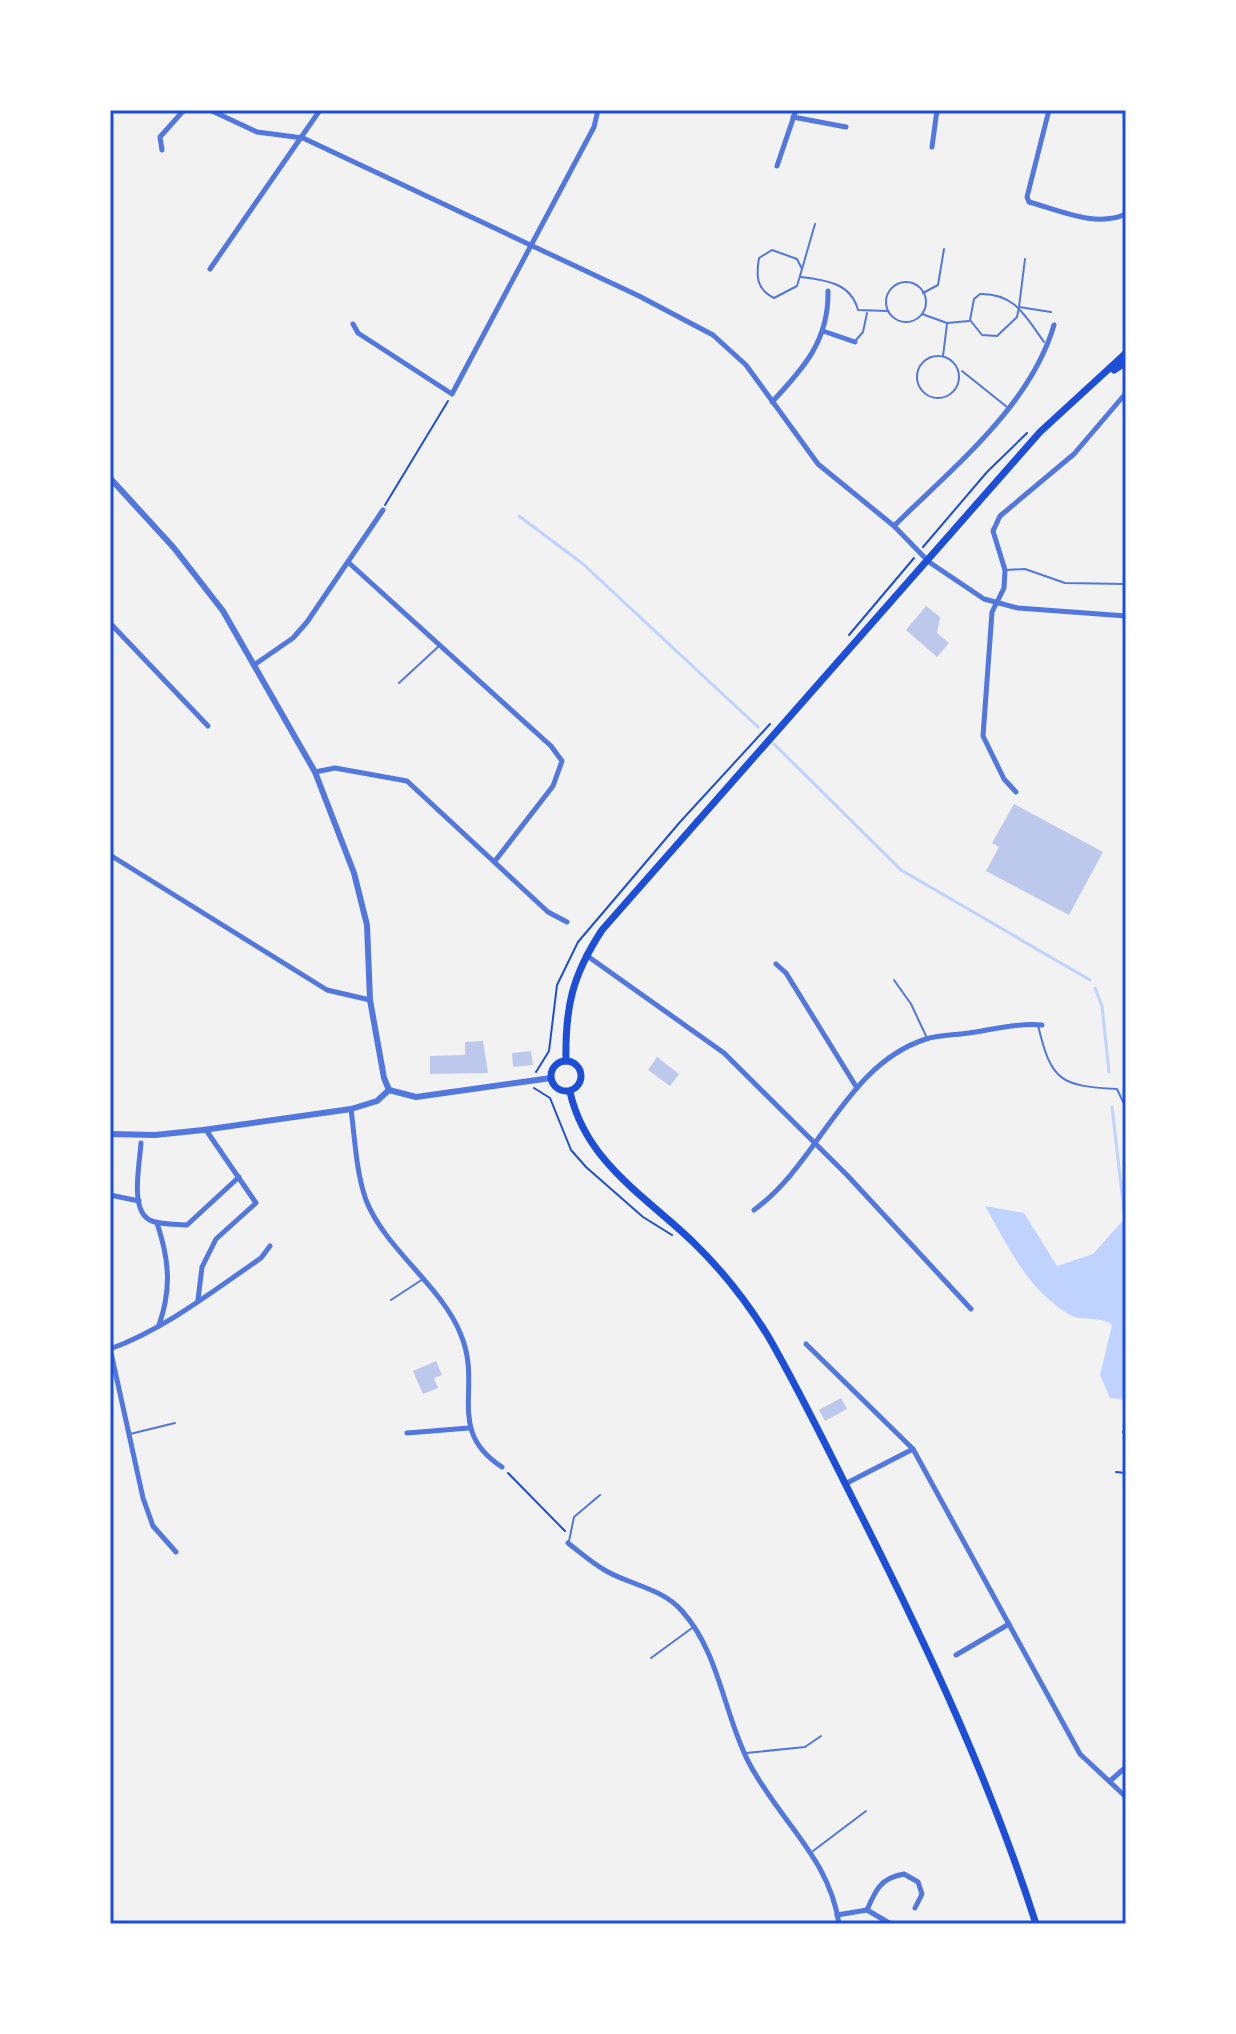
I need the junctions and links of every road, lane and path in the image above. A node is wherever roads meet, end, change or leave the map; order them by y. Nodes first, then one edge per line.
1 (184, 110) edge
2 (210, 110) edge
3 (320, 110) edge
4 (598, 110) edge
5 (796, 110) edge
6 (937, 110) edge
7 (1049, 110) edge
8 (793, 117) junction
9 (846, 127) dead end
10 (303, 138) junction
11 (932, 147) dead end
12 (162, 150) dead end
13 (777, 166) dead end
14 (1126, 214) edge
15 (815, 224) dead end
16 (531, 247) junction
17 (944, 249) dead end
18 (1025, 259) dead end
19 (210, 269) dead end
20 (802, 269) junction
21 (801, 277) junction
22 (828, 291) dead end
23 (923, 293) junction
24 (1019, 307) junction
25 (888, 310) junction
26 (867, 312) junction
27 (1051, 312) dead end
28 (922, 314) junction
29 (970, 320) junction
30 (947, 323) junction
31 (353, 324) dead end
32 (1054, 325) dead end
33 (823, 331) junction
34 (855, 342) joint
35 (1044, 342) dead end
36 (1126, 353) edge
37 (943, 356) junction
38 (1126, 362) edge
39 (959, 370) junction
40 (1099, 381) junction
41 (1126, 393) edge
42 (452, 394) junction
43 (772, 402) junction
44 (1008, 408) junction
45 (110, 478) edge
46 (383, 510) joint
47 (894, 526) junction
48 (348, 562) junction
49 (929, 562) junction
50 (1005, 570) junction
51 (1126, 584) edge
52 (995, 603) junction
53 (1126, 616) edge
54 (110, 623) edge
55 (440, 645) junction
56 (254, 665) junction
57 (399, 683) dead end
58 (208, 726) dead end
59 (315, 772) junction
60 (1016, 792) dead end
61 (110, 855) edge
62 (495, 861) junction
63 (567, 922) dead end
64 (586, 955) junction
65 (776, 964) dead end
66 (894, 980) dead end
67 (370, 1000) junction
68 (1040, 1025) joint
69 (927, 1039) junction
70 (566, 1061) junction
71 (551, 1078) junction
72 (857, 1088) junction
73 (389, 1090) junction
74 (534, 1091) dead end
75 (570, 1092) junction
76 (1126, 1108) edge
77 (351, 1109) junction
78 (206, 1130) junction
79 (110, 1134) edge
80 (141, 1143) dead end
81 (815, 1145) junction
82 (239, 1177) junction
83 (110, 1195) edge
84 (139, 1201) junction
85 (754, 1210) dead end
86 (157, 1222) junction
87 (673, 1236) dead end
88 (270, 1246) dead end
89 (423, 1279) junction
90 (198, 1300) junction
91 (391, 1300) dead end
92 (971, 1309) dead end
93 (158, 1326) junction
94 (806, 1344) dead end
95 (110, 1348) edge
96 (175, 1423) dead end
97 (469, 1428) junction
98 (407, 1433) dead end
99 (129, 1434) junction
100 (913, 1449) junction
101 (502, 1467) joint
102 (1116, 1472) dead end
103 (1126, 1473) edge
104 (845, 1484) junction
105 (600, 1495) dead end
106 (568, 1543) junction
107 (176, 1552) dead end
108 (1009, 1624) junction
109 (693, 1627) junction
110 (956, 1655) dead end
111 (651, 1658) dead end
112 (821, 1736) dead end
113 (745, 1753) junction
114 (1126, 1767) edge
115 (1110, 1781) junction
116 (1126, 1797) edge
117 (866, 1811) dead end
118 (812, 1853) junction
119 (915, 1908) dead end
120 (867, 1910) junction
121 (837, 1915) junction
122 (839, 1924) edge
123 (891, 1924) edge
124 (1036, 1924) edge

1 - 12 street
2 - 10 street
3 - 10 street
4 - 16 street
5 - 8 street
6 - 11 street
7 - 14 street
8 - 9 street
8 - 13 street
10 - 16 street
10 - 19 street
15 - 20 lane
16 - 42 street
16 - 43 street
17 - 23 lane
18 - 24 lane
20 - 21 lane
20 - 21 lane
21 - 26 lane
22 - 33 street
23 - 25 lane
23 - 28 lane
24 - 27 lane
24 - 29 lane
24 - 29 lane
24 - 35 lane
25 - 26 lane
25 - 28 lane
26 - 34 lane
28 - 30 lane
29 - 30 lane
30 - 37 lane
31 - 42 street
32 - 44 street
33 - 34 street
33 - 43 street
36 - 40 main road
37 - 39 lane
37 - 39 lane
38 - 40 main road
39 - 44 lane
40 - 49 main road
41 - 50 street
42 - 46 path
43 - 47 street
44 - 47 street
45 - 56 street
46 - 48 street
47 - 49 street
48 - 55 street
48 - 56 street
49 - 52 street
49 - 64 main road
50 - 51 lane
50 - 52 street
52 - 53 street
52 - 60 street
54 - 58 street
55 - 57 lane
55 - 62 street
56 - 59 street
59 - 62 street
59 - 67 street
61 - 67 street
62 - 63 street
64 - 70 main road
64 - 81 street
65 - 72 street
66 - 69 lane
67 - 73 street
68 - 69 street
68 - 76 lane
69 - 72 street
70 - 71 main road
70 - 75 main road
71 - 73 street
71 - 75 main road
72 - 81 street
73 - 77 street
74 - 87 path
75 - 104 main road
77 - 78 street
77 - 89 street
78 - 79 street
78 - 82 street
80 - 84 street
81 - 85 street
81 - 92 street
82 - 86 street
82 - 90 street
83 - 84 street
84 - 86 street
86 - 93 street
88 - 90 street
89 - 91 lane
89 - 97 street
90 - 93 street
93 - 95 street
94 - 100 street
95 - 99 street
96 - 99 lane
97 - 98 street
97 - 101 street
99 - 107 street
100 - 104 street
100 - 108 street
101 - 106 path
102 - 103 path
104 - 124 main road
105 - 106 lane
106 - 109 street
108 - 110 street
108 - 115 street
109 - 111 lane
109 - 113 street
112 - 113 lane
113 - 118 street
114 - 115 street
115 - 116 street
117 - 118 lane
118 - 121 street
119 - 120 street
120 - 121 street
120 - 123 street
121 - 122 street

